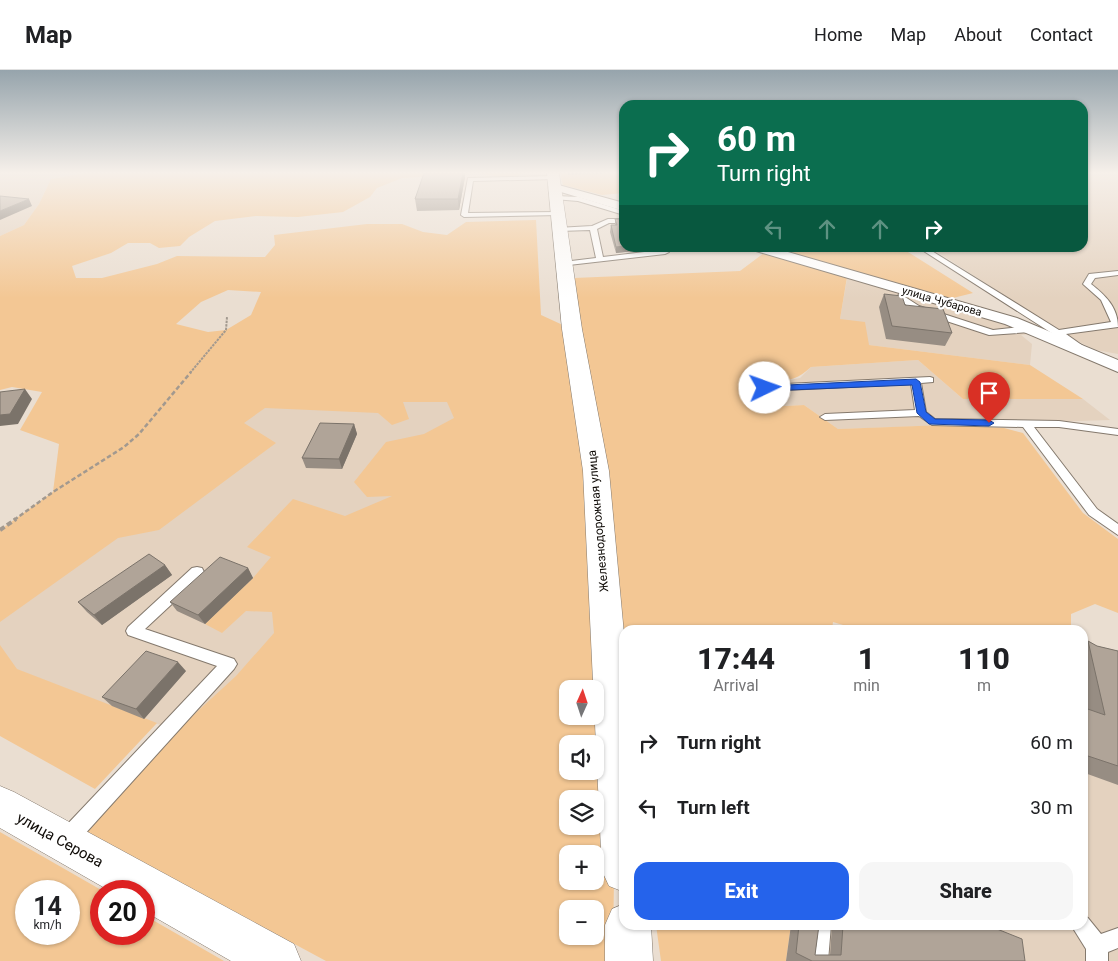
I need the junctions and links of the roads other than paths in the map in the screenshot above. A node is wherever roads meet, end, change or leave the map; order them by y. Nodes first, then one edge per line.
1 (464, 215) edge
2 (558, 215) edge
3 (559, 221) junction
4 (619, 221) edge
5 (593, 228) junction
6 (665, 252) edge
7 (775, 252) edge
8 (928, 252) edge
9 (600, 260) junction
10 (563, 264) junction
11 (1118, 273) edge
12 (905, 290) junction
13 (1015, 315) junction
14 (1117, 324) edge
15 (1030, 329) junction
16 (1057, 333) junction
17 (1092, 356) junction
18 (1118, 366) edge
19 (930, 380) dead end
20 (916, 382) junction
21 (765, 388) dead end
22 (922, 413) junction
23 (825, 417) dead end
24 (1026, 423) junction
25 (1118, 432) edge
26 (1118, 530) edge
27 (197, 572) dead end
28 (619, 800) edge
29 (0, 806) edge
30 (64, 842) junction
31 (628, 930) edge
32 (820, 930) edge
33 (1083, 930) edge
34 (1118, 938) edge
35 (1097, 953) edge
36 (277, 961) edge
37 (629, 961) edge
38 (817, 961) edge

1 - 3 lane
2 - 3 street, Железнодорожная улица
3 - 5 lane
3 - 10 street, Железнодорожная улица
4 - 5 lane
5 - 9 lane
6 - 9 lane
7 - 12 street, улица Чубарова
8 - 13 lane
9 - 10 lane
10 - 28 street, Железнодорожная улица
11 - 14 lane
12 - 13 street, улица Чубарова
12 - 15 lane
13 - 15 street, улица Чубарова
13 - 16 lane
14 - 16 lane
15 - 17 street, улица Чубарова
16 - 17 lane
17 - 18 street, улица Чубарова
19 - 20 lane
20 - 21 lane
20 - 22 lane
22 - 23 lane
22 - 24 lane
24 - 25 lane
24 - 26 lane
27 - 30 lane
29 - 30 street, улица Серова
30 - 36 street, улица Серова
31 - 37 street
32 - 38 lane
33 - 35 lane
34 - 35 lane

